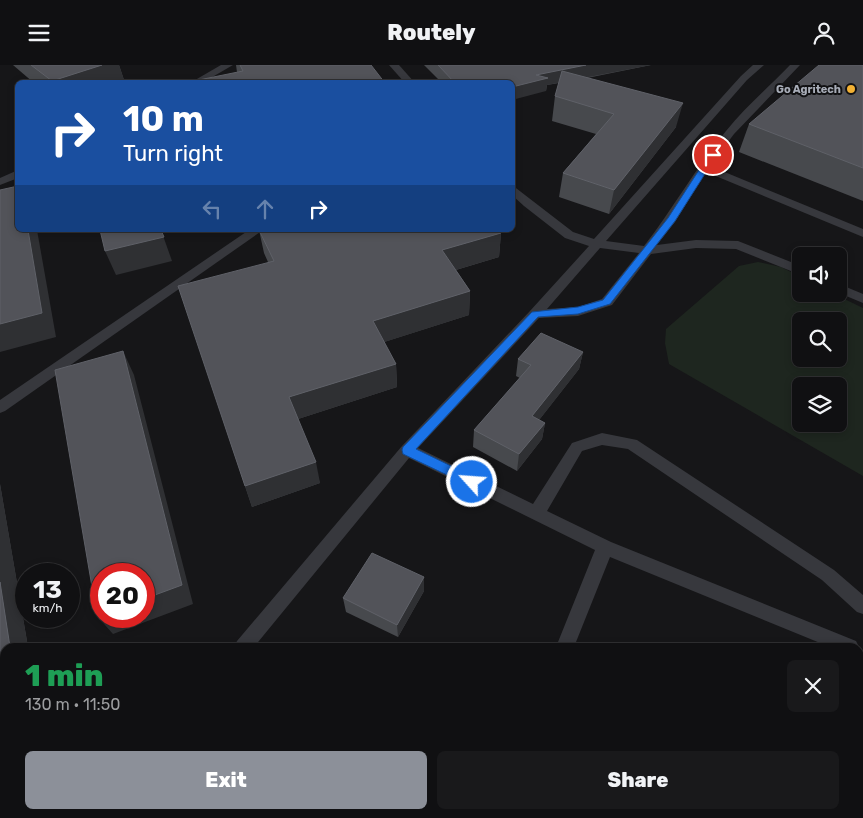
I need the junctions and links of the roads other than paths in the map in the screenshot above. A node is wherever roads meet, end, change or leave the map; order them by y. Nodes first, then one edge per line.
1 (228, 65) edge
2 (394, 65) edge
3 (758, 65) edge
4 (795, 65) edge
5 (200, 80) edge
6 (408, 80) edge
7 (739, 104) junction
8 (717, 128) junction
9 (704, 167) junction
10 (15, 174) edge
11 (0, 182) edge
12 (515, 191) edge
13 (254, 232) edge
14 (863, 233) edge
15 (596, 244) junction
16 (648, 251) junction
17 (792, 267) edge
18 (847, 292) edge
19 (863, 299) edge
20 (535, 314) junction
21 (0, 407) edge
22 (407, 450) junction
23 (536, 513) junction
24 (604, 547) junction
25 (863, 606) edge
26 (246, 643) edge
27 (568, 643) edge
28 (840, 643) edge

1 - 5 lane
2 - 6 lane
3 - 7 lane
4 - 7 lane
7 - 8 lane
7 - 8 lane
8 - 9 lane
8 - 15 lane
9 - 14 lane
9 - 16 lane
10 - 11 lane
12 - 15 lane
13 - 21 lane
15 - 16 lane
15 - 20 lane
16 - 17 lane
16 - 20 lane
18 - 19 lane
20 - 22 lane
22 - 23 lane
22 - 26 lane
23 - 24 lane
23 - 25 lane
24 - 27 lane
24 - 28 lane

